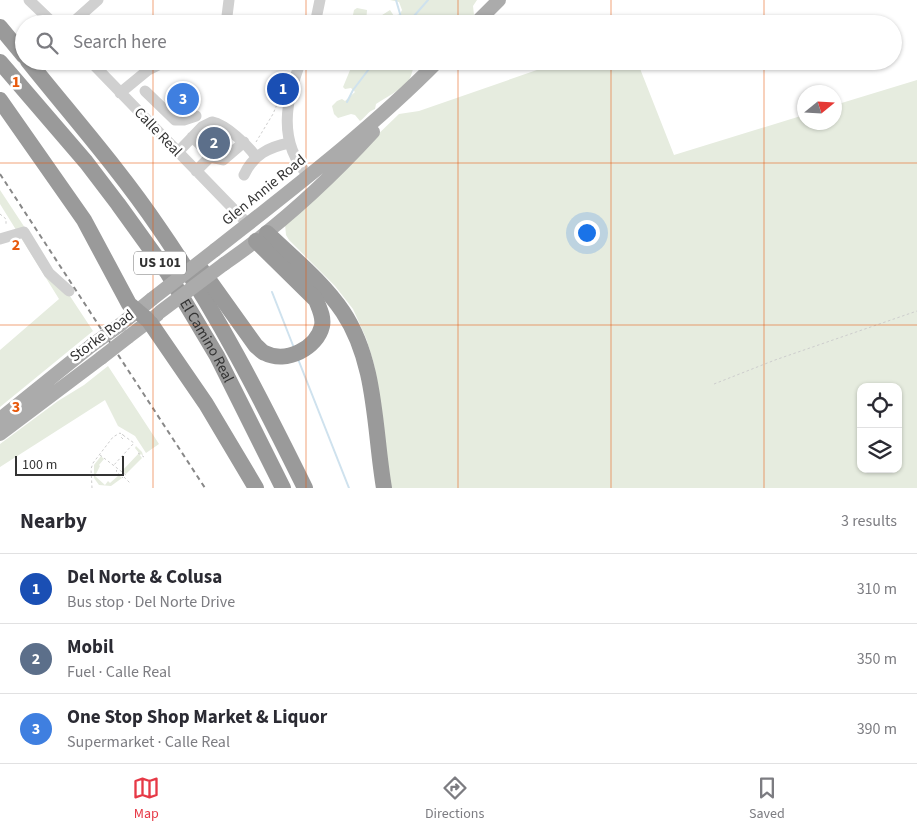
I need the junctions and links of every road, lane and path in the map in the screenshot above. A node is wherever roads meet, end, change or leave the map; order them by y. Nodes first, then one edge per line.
1 (29, 0) edge
2 (98, 0) edge
3 (228, 0) edge
4 (320, 0) edge
5 (499, 0) edge
6 (45, 15) edge
7 (81, 15) edge
8 (227, 15) edge
9 (317, 15) edge
10 (484, 15) edge
11 (0, 27) edge
12 (15, 45) edge
13 (0, 62) edge
14 (35, 70) edge
15 (98, 70) edge
16 (148, 70) edge
17 (297, 70) edge
18 (429, 70) edge
19 (145, 90) dead end
20 (120, 93) junction
21 (280, 97) dead end
22 (0, 100) edge
23 (394, 104) junction
24 (196, 116) dead end
25 (173, 118) junction
26 (160, 133) junction
27 (192, 137) junction
28 (244, 142) junction
29 (289, 143) junction
30 (102, 152) junction
31 (178, 152) junction
32 (256, 152) junction
33 (210, 157) junction
34 (196, 171) junction
35 (244, 175) dead end
36 (308, 175) junction
37 (0, 214) edge
38 (248, 224) junction
39 (2, 234) edge
40 (262, 237) junction
41 (224, 264) joint
42 (69, 291) dead end
43 (152, 298) joint
44 (917, 311) edge
45 (148, 315) junction
46 (714, 384) dead end
47 (0, 419) edge
48 (0, 434) edge
49 (124, 434) junction
50 (123, 439) dead end
51 (138, 453) dead end
52 (100, 455) junction
53 (144, 457) dead end
54 (113, 466) junction
55 (131, 484) dead end
56 (92, 488) edge
57 (256, 488) edge
58 (283, 488) edge
59 (306, 488) edge
60 (384, 488) edge

1 - 6 street
2 - 7 street
3 - 8 street
4 - 9 street
5 - 10 main road
11 - 12 highway
13 - 58 highway, El Camino Real / US 101
14 - 30 highway, El Camino Real / US 101
15 - 20 street, Calle Real
16 - 20 street
17 - 29 street
18 - 23 main road, Glen Annie Road
19 - 25 street
20 - 26 street, Calle Real
21 - 32 path
22 - 45 highway
23 - 36 main road, Glen Annie Road
23 - 40 main road, Glen Annie Road
24 - 25 street
25 - 26 street
26 - 31 street, Calle Real
27 - 28 street
27 - 31 street
27 - 33 street
28 - 32 street
28 - 33 street
29 - 32 street
29 - 36 street
30 - 40 highway
30 - 59 highway, El Camino Real / US 101
31 - 34 street, Calle Real
32 - 35 street
33 - 34 street
34 - 38 street, Calle Real
36 - 38 main road, Glen Annie Road
37 - 39 path
38 - 40 main road
38 - 43 main road, Glen Annie Road, bridge
39 - 42 street
40 - 41 main road, Glen Annie Road
40 - 60 highway
41 - 45 main road, Storke Road, bridge
43 - 45 main road, Storke Road
44 - 46 path
45 - 47 main road, Storke Road, bridge
45 - 48 main road, Storke Road, bridge
45 - 57 highway
49 - 50 path
49 - 52 path
49 - 54 path
51 - 53 path
52 - 54 path
52 - 56 path
54 - 55 path

